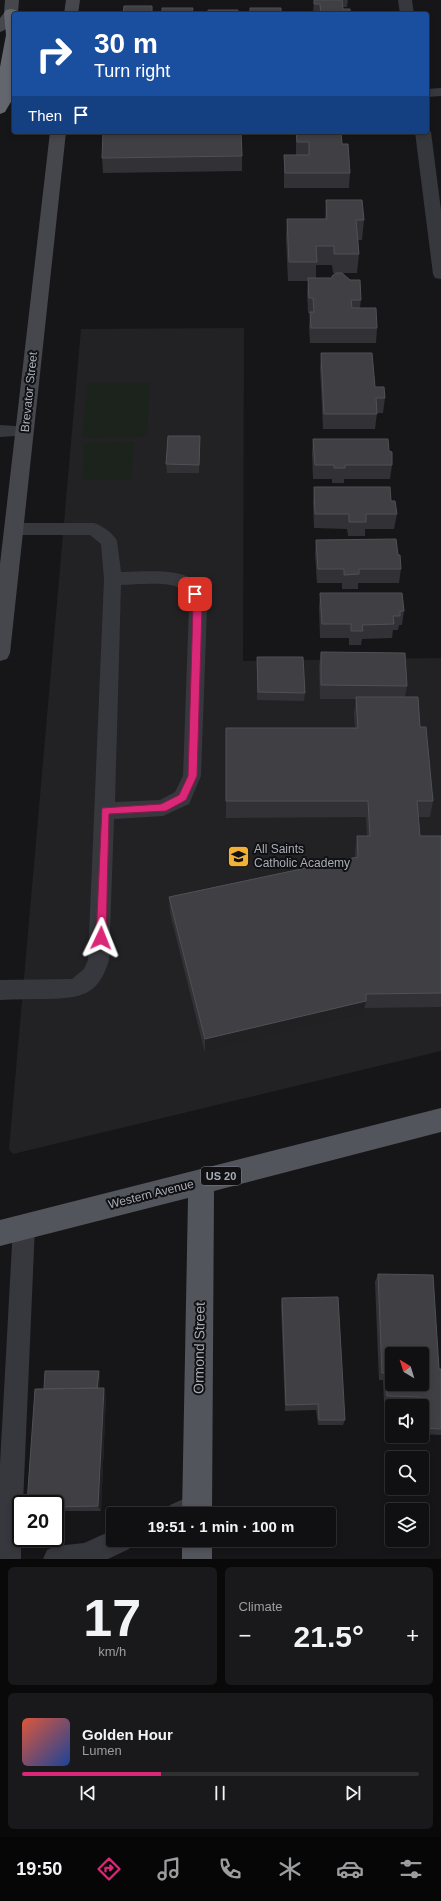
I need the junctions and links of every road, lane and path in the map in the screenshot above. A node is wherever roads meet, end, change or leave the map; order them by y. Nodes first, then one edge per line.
1 (73, 0) edge
2 (404, 0) edge
3 (12, 6) edge
4 (72, 12) edge
5 (407, 12) edge
6 (0, 28) edge
7 (12, 48) edge
8 (441, 92) edge
9 (429, 93) edge
10 (5, 95) edge
11 (58, 134) edge
12 (423, 134) edge
13 (441, 274) edge
14 (0, 431) edge
15 (25, 431) junction
16 (14, 529) junction
17 (113, 579) junction
18 (0, 653) edge
19 (105, 811) junction
20 (0, 990) edge
21 (441, 1120) edge
22 (201, 1181) junction
23 (24, 1226) junction
24 (0, 1233) edge
25 (191, 1507) edge
26 (106, 1546) edge
27 (197, 1547) edge
28 (8, 1559) edge
29 (56, 1559) edge
30 (196, 1559) edge

1 - 4 street
2 - 5 street
3 - 6 street
7 - 10 highway
8 - 9 street
11 - 15 street, Brevator Street
12 - 13 street
14 - 15 lane
15 - 16 street, Brevator Street
16 - 17 lane
16 - 18 street, Brevator Street
17 - 19 lane
17 - 19 lane
19 - 20 lane
21 - 22 main road, Western Avenue / US 20
22 - 23 main road, Western Avenue / US 20
22 - 25 main road, Ormond Street
23 - 24 main road, Western Avenue / US 20
23 - 28 lane
26 - 29 lane
27 - 30 main road

